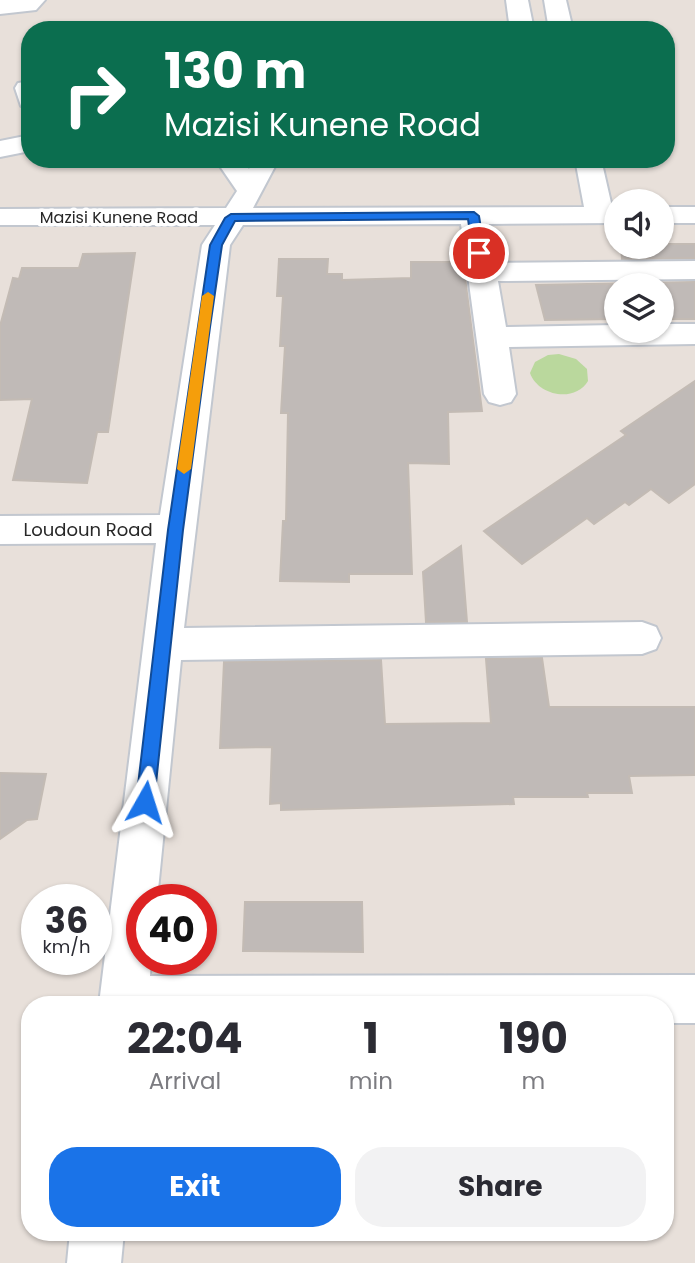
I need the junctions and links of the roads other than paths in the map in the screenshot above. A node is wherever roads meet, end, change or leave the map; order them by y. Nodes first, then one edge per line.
1 (34, 0) edge
2 (517, 0) edge
3 (555, 0) edge
4 (0, 8) edge
5 (520, 21) edge
6 (559, 21) edge
7 (21, 145) edge
8 (0, 149) edge
9 (231, 168) edge
10 (262, 168) edge
11 (591, 168) edge
12 (241, 204) junction
13 (604, 204) edge
14 (604, 215) edge
15 (674, 215) edge
16 (695, 215) edge
17 (474, 216) junction
18 (0, 217) edge
19 (695, 270) edge
20 (482, 272) junction
21 (695, 334) edge
22 (492, 337) junction
23 (500, 394) dead end
24 (0, 530) edge
25 (176, 530) junction
26 (642, 638) dead end
27 (162, 644) junction
28 (124, 996) edge
29 (674, 999) edge
30 (695, 999) edge
31 (96, 1241) edge
32 (94, 1263) edge

1 - 4 street
2 - 5 street
3 - 6 street
7 - 8 street
9 - 12 street
10 - 12 street
11 - 13 street
12 - 17 street, Mazisi Kunene Road
12 - 18 street, Mazisi Kunene Road
12 - 25 street
14 - 17 street, Mazisi Kunene Road
15 - 16 street
17 - 20 street
19 - 20 street
20 - 22 street
21 - 22 street
22 - 23 street
24 - 25 street, Loudoun Road
25 - 27 street
26 - 27 street
27 - 28 street
29 - 30 street
31 - 32 street

